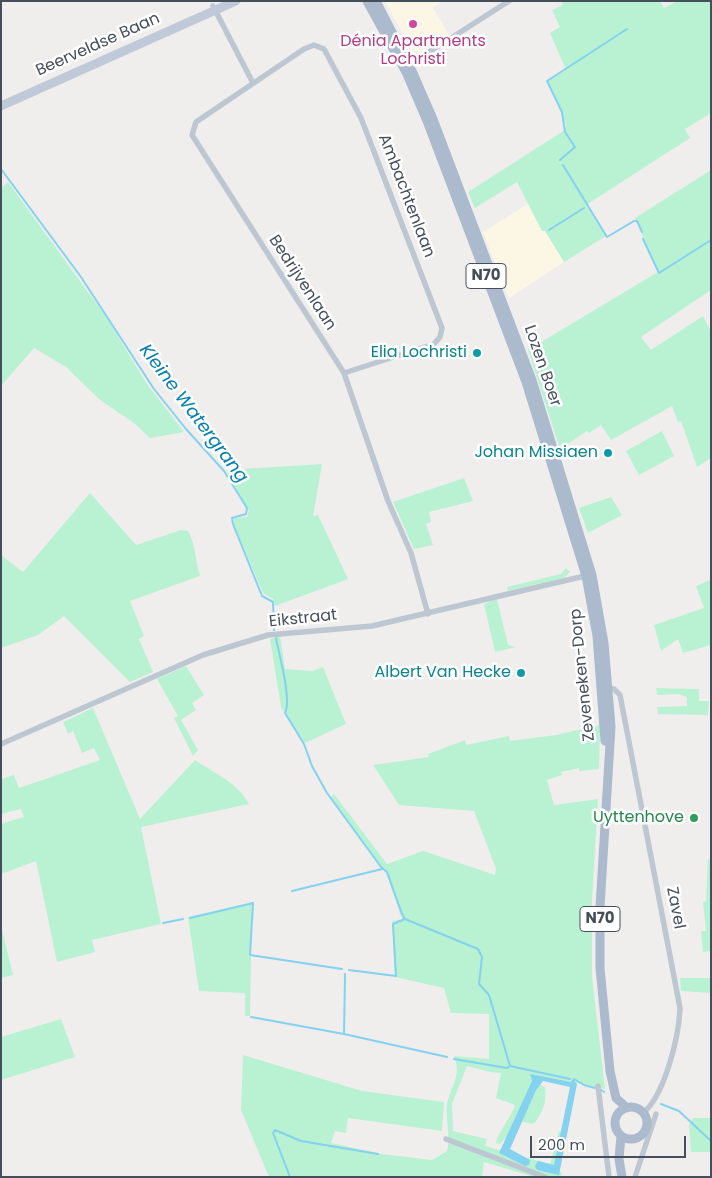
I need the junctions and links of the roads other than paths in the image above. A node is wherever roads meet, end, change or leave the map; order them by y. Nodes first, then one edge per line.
1 (225, 1) edge
2 (236, 1) edge
3 (367, 1) edge
4 (376, 1) edge
5 (509, 1) edge
6 (214, 8) junction
7 (409, 65) junction
8 (253, 82) junction
9 (1, 101) edge
10 (1, 106) edge
11 (344, 373) junction
12 (589, 575) junction
13 (428, 614) junction
14 (606, 688) junction
15 (606, 700) junction
16 (621, 701) junction
17 (1, 744) edge
18 (610, 1071) junction
19 (598, 1086) dead end
20 (627, 1108) junction
21 (643, 1113) junction
22 (618, 1114) junction
23 (656, 1114) dead end
24 (621, 1136) junction
25 (446, 1139) dead end
26 (632, 1139) junction
27 (545, 1177) edge
28 (610, 1177) edge
29 (622, 1177) edge
30 (626, 1177) edge
31 (635, 1177) edge

1 - 6 main road, Beerveldse Baan
2 - 6 main road, Beerveldse Baan
3 - 12 main road, Lozen Boer / N70
4 - 7 main road, N70
5 - 7 street
6 - 8 street
6 - 9 main road, Beerveldse Baan
6 - 10 main road, Beerveldse Baan
7 - 12 main road, Lozen Boer / N70
8 - 11 street, Bedrijvenlaan
8 - 11 street, Ambachtenlaan
11 - 13 street, Bedrijvenlaan
12 - 13 street, Eikstraat
12 - 14 main road, Zeveneken-Dorp / N70
13 - 17 street, Eikstraat
14 - 15 main road, Zeveneken-Dorp / N70
14 - 16 street
15 - 16 street
15 - 18 main road, Zeveneken-Dorp / N70
16 - 21 street, Zavel
18 - 20 main road, Zeveneken-Dorp / N70
18 - 22 main road, Zeveneken-Dorp / N70
19 - 28 street
20 - 21 main road
20 - 22 main road
21 - 26 main road
22 - 24 main road, Zeveneken-Dorp
23 - 31 street
24 - 26 main road
24 - 29 main road, Zeveneken-Dorp
25 - 27 street
26 - 30 main road

